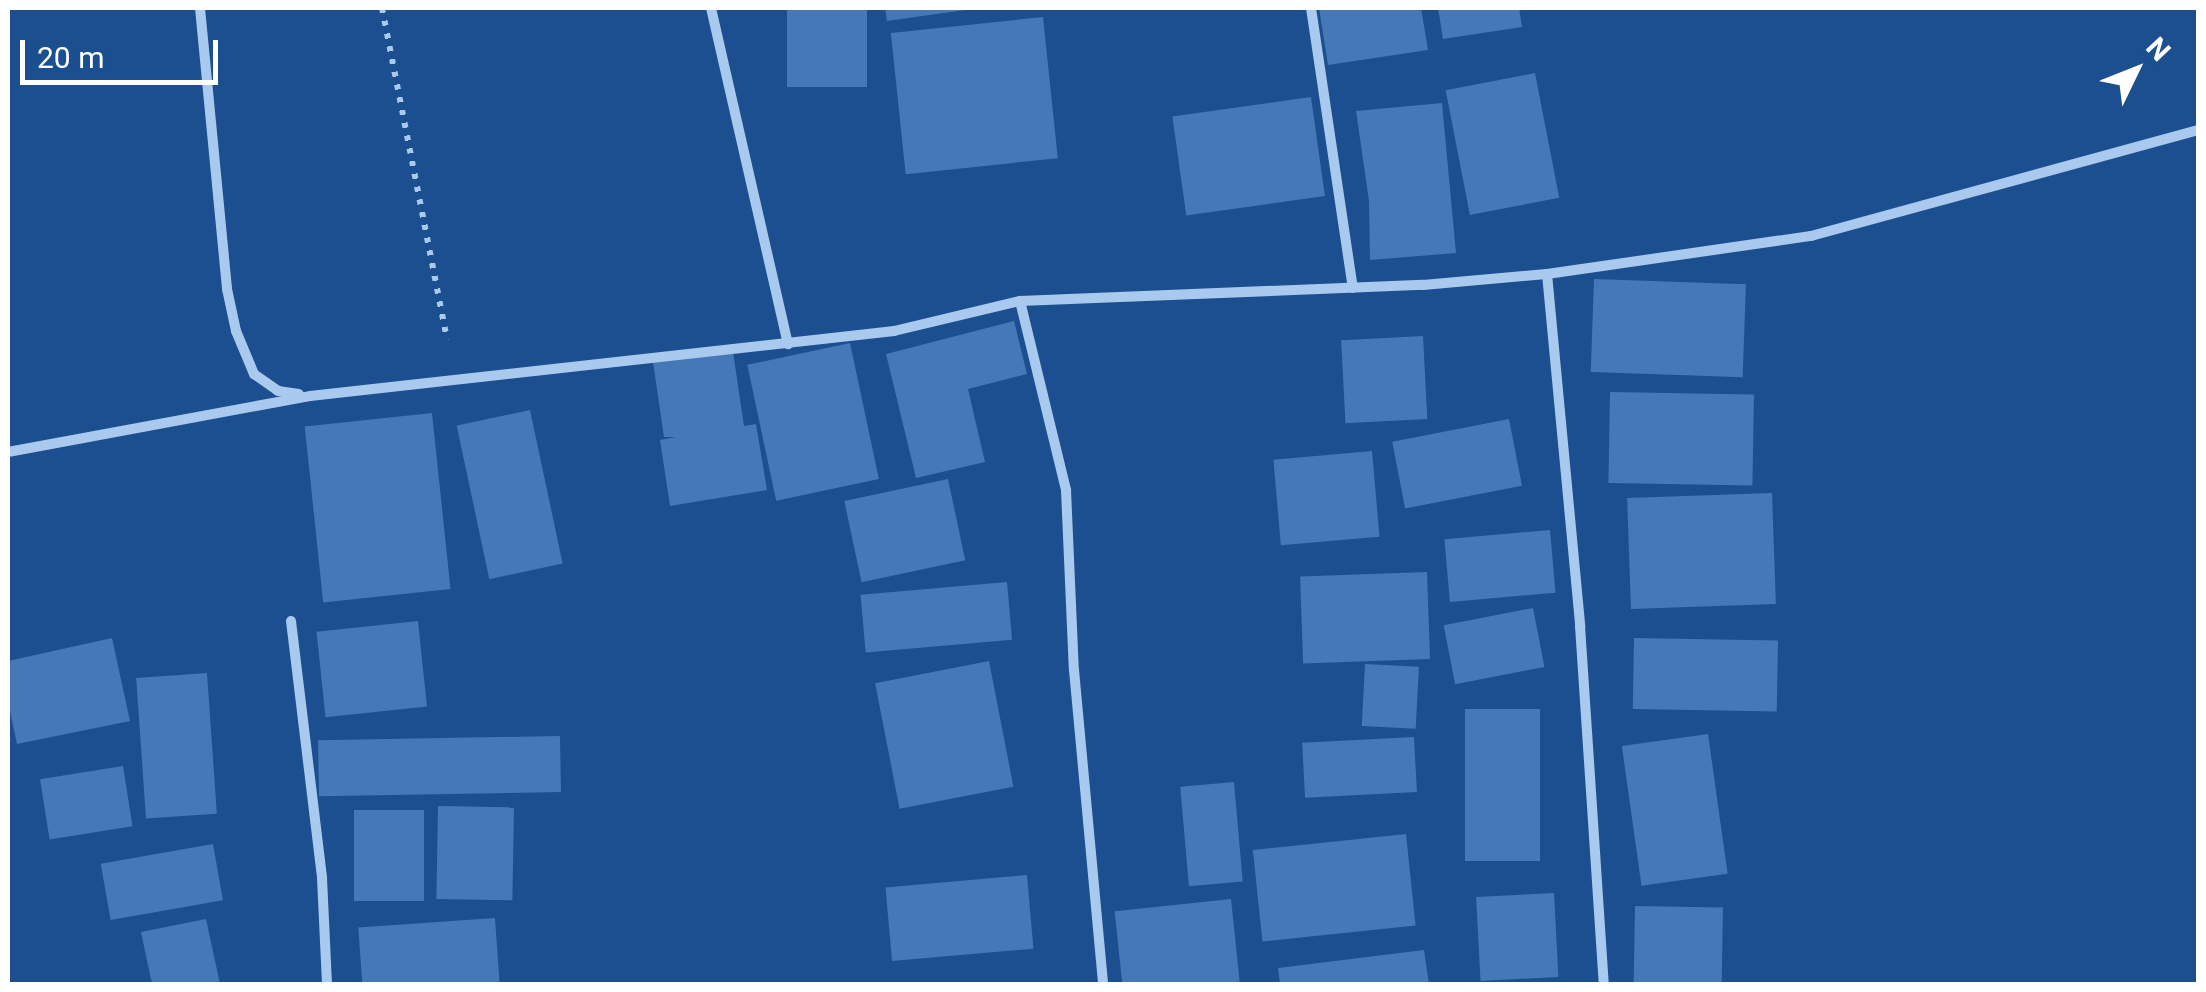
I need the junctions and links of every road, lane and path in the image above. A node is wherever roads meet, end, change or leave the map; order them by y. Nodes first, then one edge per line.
1 (200, 8) edge
2 (382, 8) edge
3 (710, 8) edge
4 (1311, 8) edge
5 (2198, 130) edge
6 (1547, 274) junction
7 (1353, 288) junction
8 (1020, 301) junction
9 (788, 344) junction
10 (456, 381) junction
11 (310, 396) junction
12 (8, 452) edge
13 (291, 621) dead end
14 (327, 984) edge
15 (1103, 984) edge
16 (1604, 984) edge

1 - 11 street
2 - 10 path
3 - 9 street
4 - 7 street
5 - 6 street
6 - 7 street
6 - 16 street
7 - 8 street
8 - 9 street
8 - 15 street
9 - 10 street
10 - 11 street
11 - 12 street
13 - 14 street

